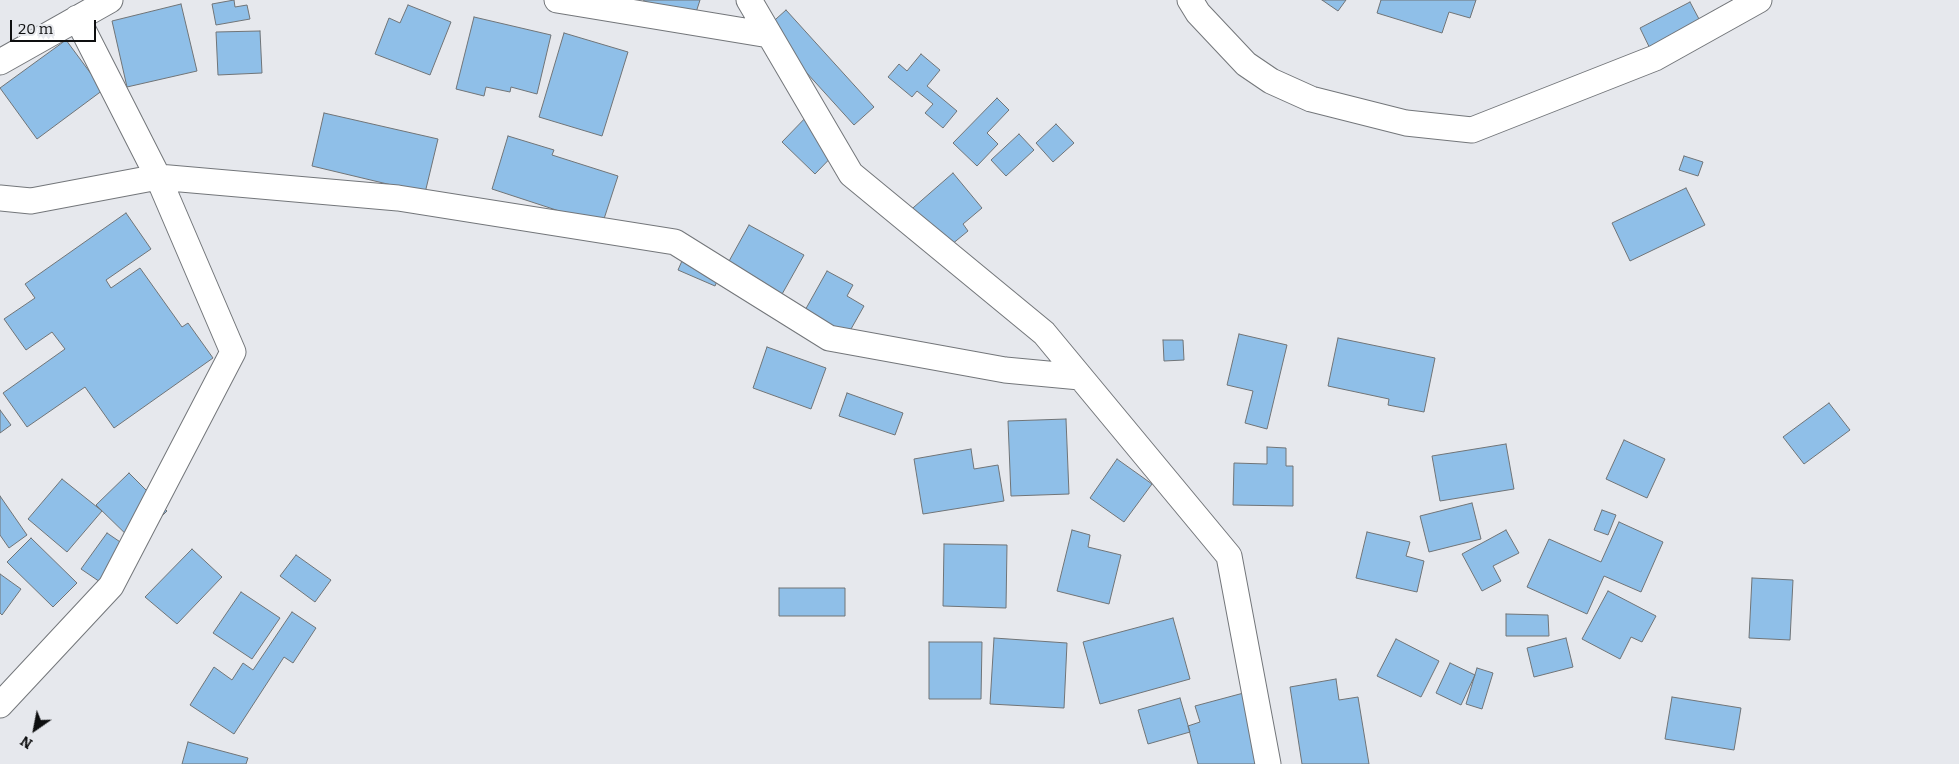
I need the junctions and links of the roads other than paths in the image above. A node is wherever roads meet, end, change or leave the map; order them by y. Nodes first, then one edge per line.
1 (110, 0) edge
2 (558, 0) edge
3 (748, 0) edge
4 (1190, 0) edge
5 (1759, 0) edge
6 (78, 18) junction
7 (769, 36) junction
8 (0, 62) edge
9 (158, 177) junction
10 (0, 198) edge
11 (1080, 378) junction
12 (0, 706) edge
13 (1268, 764) edge

1 - 6 street
2 - 7 street
3 - 7 street
4 - 5 street
6 - 8 street
6 - 9 street
7 - 11 street
9 - 10 street
9 - 11 street
9 - 12 street
11 - 13 street

